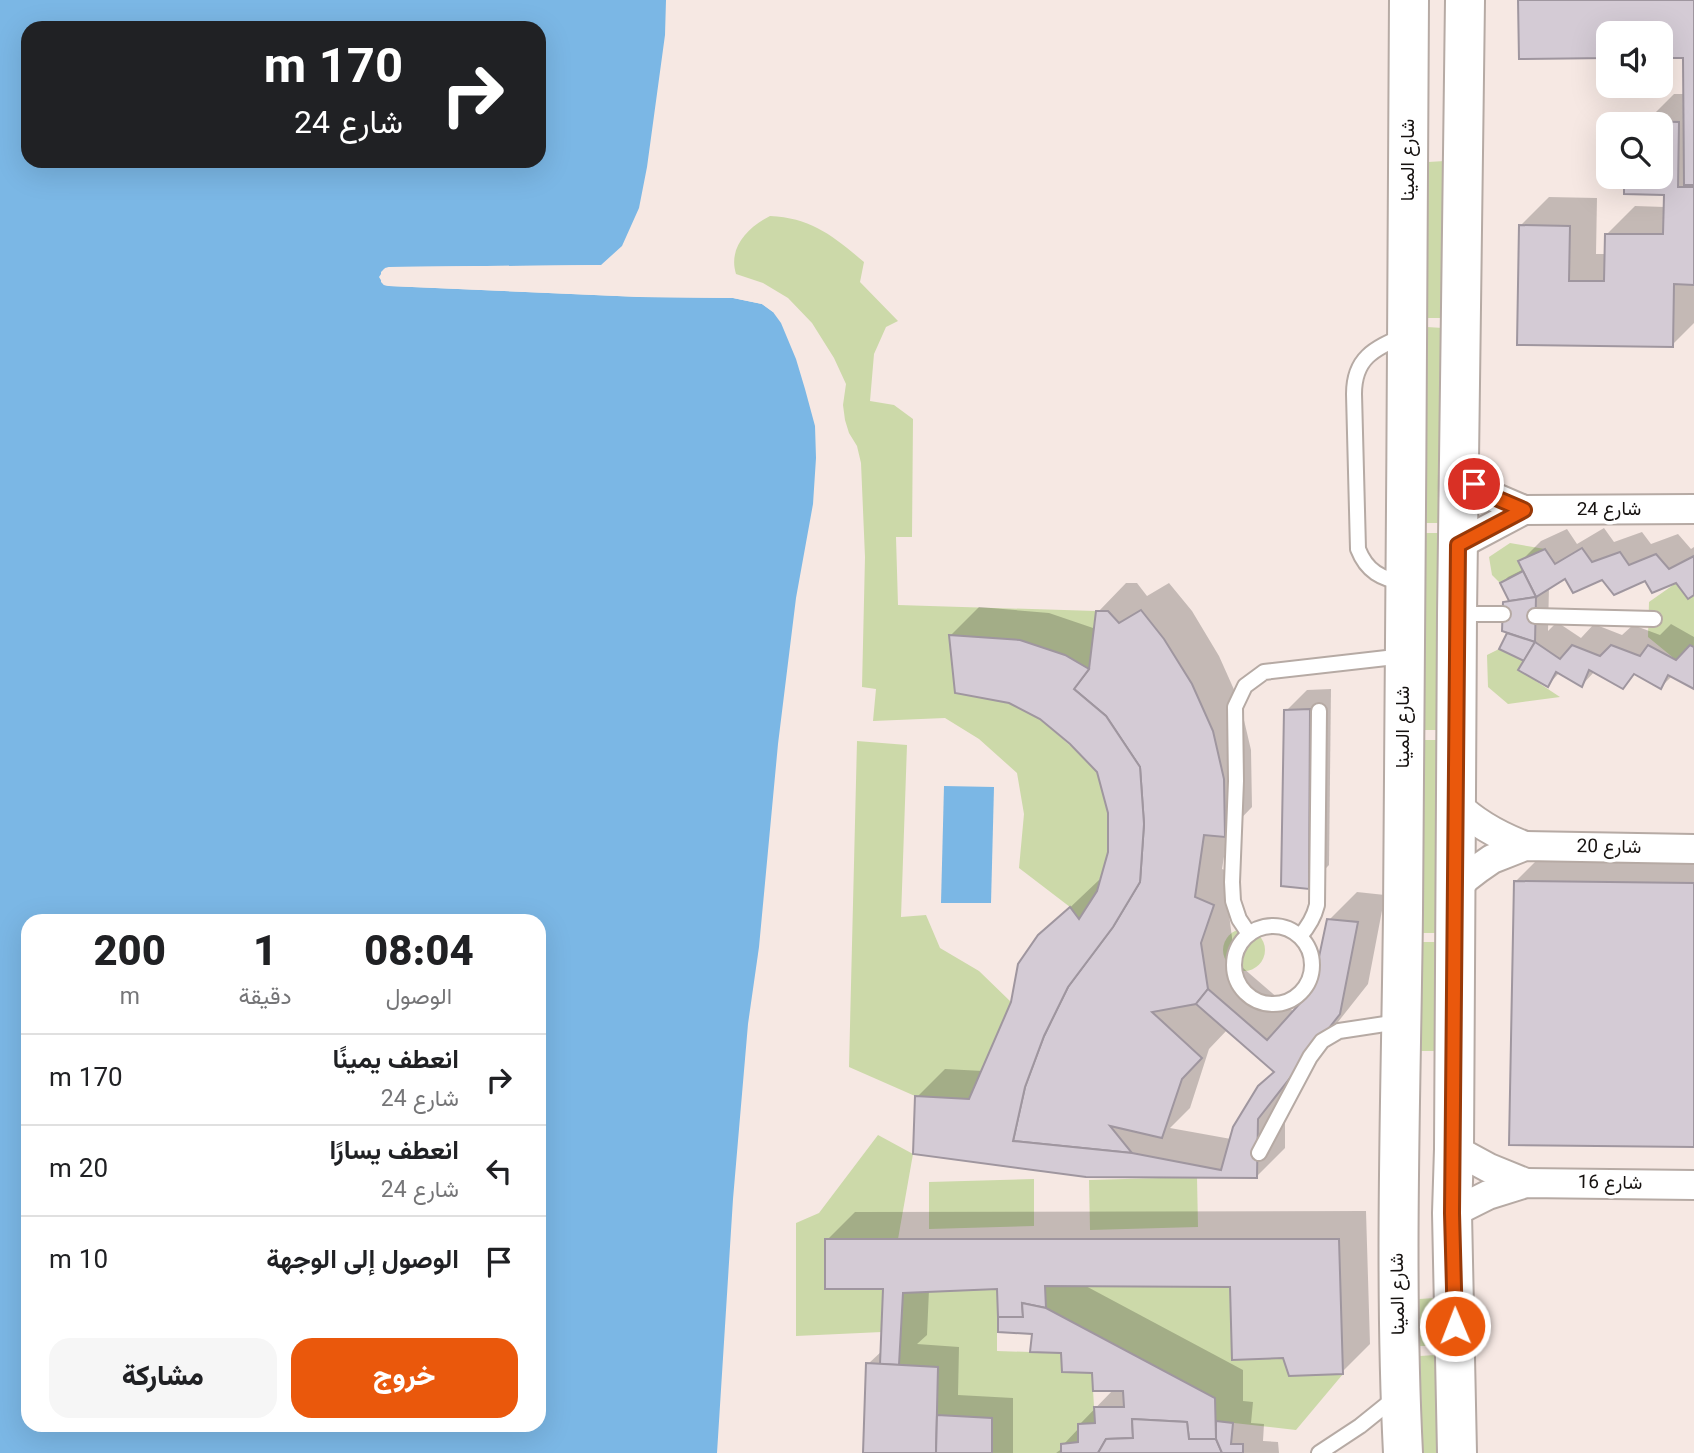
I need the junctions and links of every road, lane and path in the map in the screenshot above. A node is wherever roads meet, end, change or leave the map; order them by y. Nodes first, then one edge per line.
1 (1409, 0) edge
2 (1440, 0) edge
3 (1465, 0) edge
4 (1465, 57) junction
5 (1408, 334) junction
6 (1459, 472) junction
7 (1694, 509) edge
8 (1524, 510) junction
9 (1458, 545) junction
10 (1406, 583) junction
11 (1457, 614) junction
12 (1503, 614) dead end
13 (1535, 616) dead end
14 (1654, 619) dead end
15 (1405, 656) junction
16 (1319, 711) dead end
17 (1456, 804) junction
18 (1525, 846) junction
19 (1694, 849) edge
20 (1455, 890) junction
21 (1249, 934) junction
22 (1300, 936) junction
23 (1402, 1021) junction
24 (1400, 1139) junction
25 (1454, 1149) junction
26 (1259, 1153) dead end
27 (1526, 1183) junction
28 (1694, 1185) edge
29 (1452, 1213) junction
30 (1454, 1275) junction
31 (1400, 1394) junction
32 (1318, 1453) edge
33 (1403, 1453) edge
34 (1457, 1453) edge

1 - 5 main road, شارع المينا
2 - 4 main road
3 - 4 main road
4 - 6 main road
5 - 10 main road, شارع المينا
5 - 10 lane
6 - 8 street, شارع 24
6 - 9 main road
7 - 8 street, شارع 24
8 - 9 street, شارع 24
9 - 11 main road
10 - 15 main road, شارع المينا
11 - 12 lane
11 - 17 main road
13 - 14 lane
15 - 21 lane
15 - 23 main road, شارع المينا
16 - 22 lane
17 - 18 street, شارع 20
17 - 20 main road
18 - 19 street, شارع 20
18 - 20 street, شارع 20
20 - 25 main road
21 - 22 lane
21 - 22 lane
23 - 24 main road, شارع المينا
23 - 26 lane
24 - 30 main road
24 - 31 main road, شارع المينا
25 - 27 street, شارع 16
25 - 29 main road
27 - 28 street, شارع 16
27 - 29 street, شارع 16
29 - 30 main road
30 - 34 main road
31 - 32 lane
31 - 33 main road, شارع المينا

